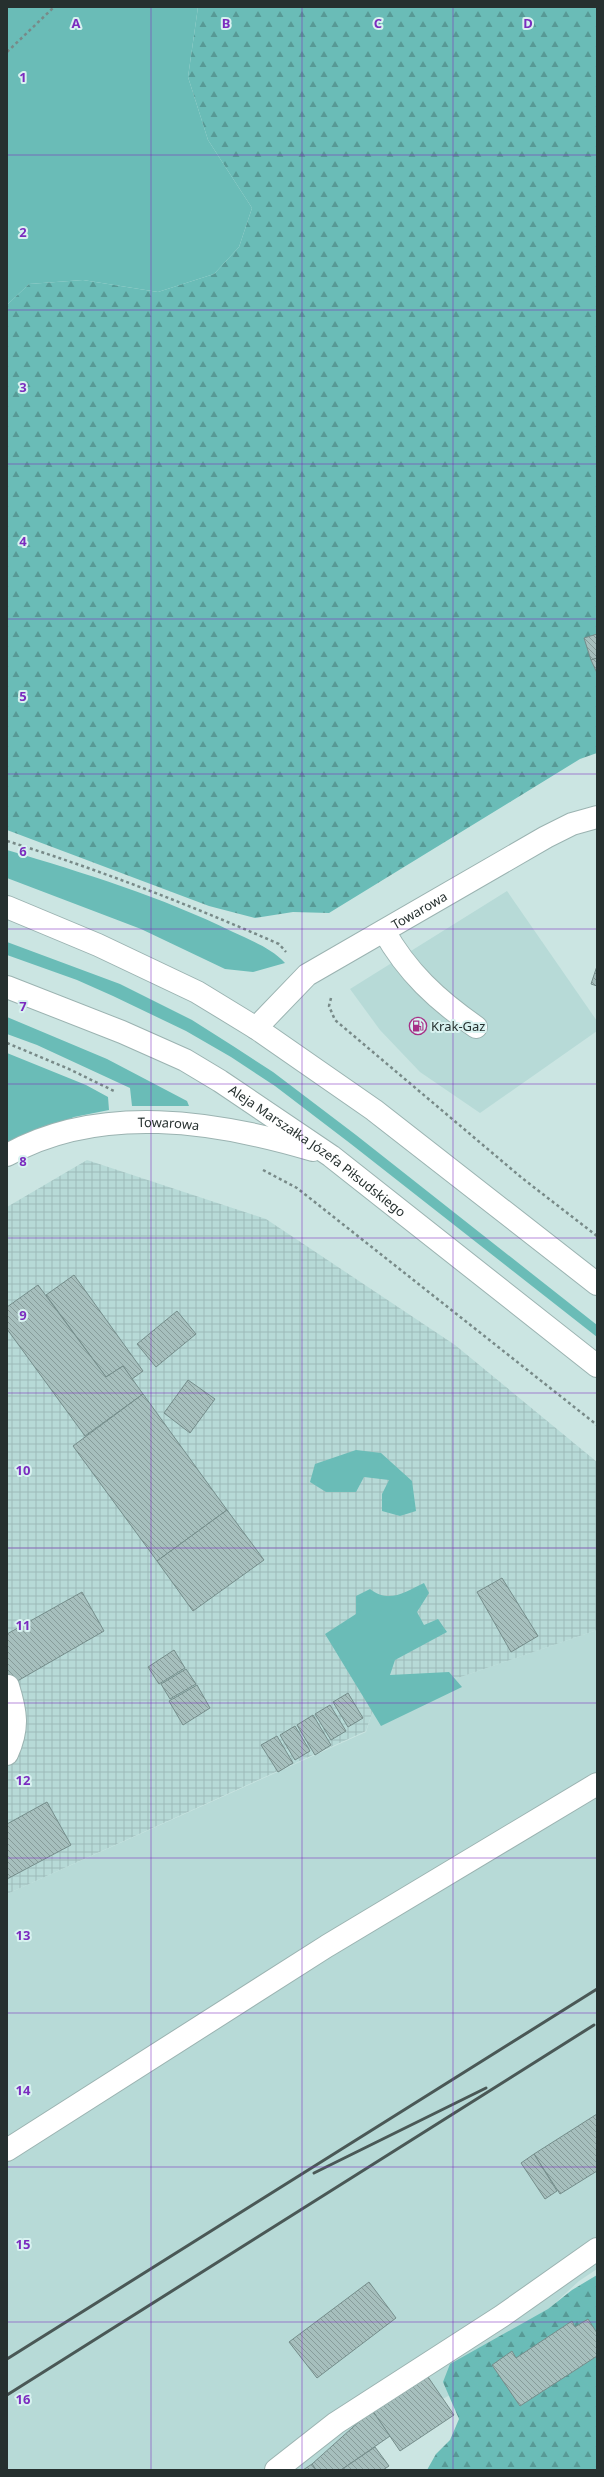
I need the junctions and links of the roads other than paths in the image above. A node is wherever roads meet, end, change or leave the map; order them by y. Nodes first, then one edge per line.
1 (597, 817) edge
2 (7, 907) edge
3 (384, 931) junction
4 (7, 987) edge
5 (476, 1027) dead end
6 (256, 1028) junction
7 (7, 1155) edge
8 (331, 1156) junction
9 (597, 1284) edge
10 (597, 1366) edge
11 (8, 1686) dead end
12 (7, 1754) edge
13 (597, 1784) edge
14 (7, 2150) edge
15 (597, 2249) edge
16 (276, 2470) edge

1 - 3 street, Towarowa
2 - 6 street
3 - 5 street
3 - 6 street, Towarowa
4 - 8 street, Aleja Marszałka Józefa Piłsudskiego
6 - 9 street
7 - 8 street, Towarowa
8 - 10 street, Aleja Marszałka Józefa Piłsudskiego
11 - 12 street
13 - 14 street
15 - 16 street

